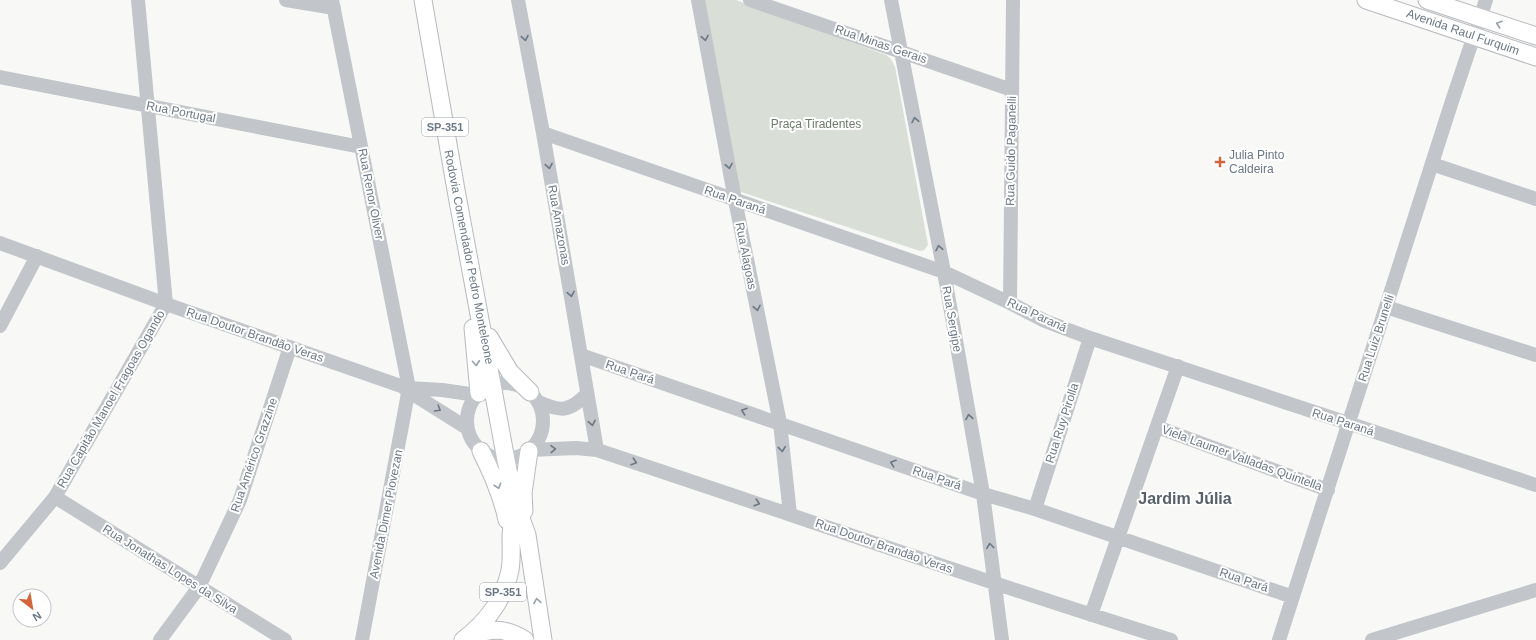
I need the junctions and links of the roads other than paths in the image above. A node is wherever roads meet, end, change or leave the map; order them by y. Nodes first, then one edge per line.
1 (138, 0) edge
2 (286, 0) edge
3 (518, 0) edge
4 (698, 0) edge
5 (750, 0) edge
6 (891, 0) edge
7 (1013, 0) edge
8 (1366, 0) edge
9 (1427, 0) edge
10 (1486, 0) edge
11 (333, 4) edge
12 (426, 5) edge
13 (1399, 5) edge
14 (1480, 18) junction
15 (1474, 36) junction
16 (1536, 36) edge
17 (902, 51) junction
18 (1536, 57) edge
19 (0, 78) edge
20 (1012, 90) junction
21 (147, 106) junction
22 (543, 134) junction
23 (361, 147) junction
24 (1432, 164) junction
25 (1536, 199) edge
26 (735, 200) junction
27 (465, 240) junction
28 (0, 243) edge
29 (37, 256) junction
30 (944, 272) junction
31 (1010, 303) junction
32 (166, 304) junction
33 (1386, 307) junction
34 (480, 313) junction
35 (0, 326) edge
36 (1090, 338) junction
37 (290, 347) junction
38 (581, 355) junction
39 (1536, 355) edge
40 (1178, 366) junction
41 (405, 388) junction
42 (483, 391) junction
43 (587, 394) junction
44 (534, 397) junction
45 (780, 423) junction
46 (1348, 424) junction
47 (1157, 427) junction
48 (467, 428) junction
49 (530, 450) junction
50 (596, 450) junction
51 (481, 451) junction
52 (506, 460) junction
53 (1536, 485) edge
54 (1328, 490) junction
55 (983, 494) junction
56 (55, 497) junction
57 (1035, 509) junction
58 (790, 514) junction
59 (519, 536) junction
60 (1118, 537) junction
61 (0, 563) edge
62 (995, 584) junction
63 (199, 587) junction
64 (1536, 590) edge
65 (1293, 597) junction
66 (1091, 615) junction
67 (466, 638) edge
68 (160, 640) edge
69 (285, 640) edge
70 (362, 640) edge
71 (526, 640) edge
72 (543, 640) edge
73 (1002, 640) edge
74 (1171, 640) edge
75 (1279, 640) edge
76 (1372, 640) edge

1 - 21 street, Rua Capitão Manoel Fragoas Ogando
2 - 11 street
3 -> 22 street, Rua Amazonas
4 -> 26 street, Rua Alagoas
5 - 17 street, Rua Minas Gerais
6 - 17 street, Rua Sergipe
7 - 20 street, Rua Guido Paganelli
8 - 13 main road, Avenida Raul Furquim
9 - 14 main road, Avenida Raul Furquim
10 - 14 street, Rua Luiz Brunelli
11 - 23 street, Rua Renor Oliver
12 - 27 main road, Rodovia Comendador Pedro Monteleone / SP-351
13 - 15 main road, Avenida Raul Furquim
14 - 15 street, Rua Luiz Brunelli
16 -> 14 main road, Avenida Raul Furquim
15 - 18 main road, Avenida Raul Furquim
15 - 24 street, Rua Luiz Brunelli
17 - 20 street, Rua Minas Gerais
30 -> 17 street, Rua Sergipe
19 - 21 street, Rua Portugal
20 - 31 street, Rua Guido Paganelli
21 - 23 street, Rua Portugal
21 - 32 street, Rua Capitão Manoel Fragoas Ogando
22 - 26 street, Rua Paraná
22 -> 38 street, Rua Amazonas
23 - 41 street, Rua Renor Oliver
24 - 25 street
24 - 33 street, Rua Luiz Brunelli
26 - 30 street, Rua Paraná
26 -> 45 street, Rua Alagoas
27 - 34 main road, Rodovia Comendador Pedro Monteleone / SP-351
27 -> 42 main road
28 - 29 street, Rua Doutor Brandão Veras
29 - 32 street, Rua Doutor Brandão Veras
29 - 35 street
30 - 31 street, Rua Paraná
55 -> 30 street, Rua Sergipe
31 - 36 street, Rua Paraná
32 - 37 street, Rua Doutor Brandão Veras
32 - 56 street, Rua Capitão Manoel Fragoas Ogando
33 - 39 street
33 - 46 street, Rua Luiz Brunelli
34 - 42 main road, Rodovia Comendador Pedro Monteleone / SP-351
34 - 44 main road
36 - 40 street, Rua Paraná
36 - 57 street, Rua Ruy Pirolla
37 - 41 street, Rua Doutor Brandão Veras
37 - 63 street, Rua Américo Grazzine
38 - 43 street, Rua Amazonas
45 -> 38 street, Rua Pará
40 - 46 street, Rua Paraná
40 - 47 street
41 - 42 street
41 -> 48 street, Rua Doutor Brandão Veras
41 - 70 street, Avenida Dimer Piovezan
42 - 44 street
42 - 48 street
42 - 52 main road, Rodovia Comendador Pedro Monteleone / SP-351
43 - 44 street
43 -> 50 street, Rua Amazonas
44 - 49 street
55 -> 45 street, Rua Pará
45 -> 58 street, Rua Alagoas
46 - 53 street, Rua Paraná
46 - 54 street, Rua Luiz Brunelli
47 - 54 street, Viela Laumer Valladas Quintella
47 - 60 street
48 - 51 street
49 -> 50 street, Rua Doutor Brandão Veras
49 - 52 street
49 - 59 main road
50 -> 58 street, Rua Doutor Brandão Veras
51 - 52 street
51 -> 59 main road
52 - 59 main road, Rodovia Comendador Pedro Monteleone / SP-351
54 - 65 street, Rua Luiz Brunelli
55 - 57 street, Rua Pará
62 -> 55 street, Rua Sergipe
56 - 61 street, Rua Capitão Manoel Fragoas Ogando
56 - 63 street, Rua Jonathas Lopes da Silva
57 - 60 street, Rua Pará
58 - 62 street, Rua Doutor Brandão Veras
59 - 67 main road, Rodovia Comendador Pedro Monteleone / SP-351
72 -> 59 main road, Rodovia Comendador Pedro Monteleone / SP-351
60 - 65 street, Rua Pará
60 - 66 street
62 - 66 street, Rua Doutor Brandão Veras
62 - 73 street, Rua Sergipe
63 - 68 street, Rua Américo Grazzine
63 - 69 street, Rua Jonathas Lopes da Silva
64 - 76 street
65 - 75 street, Rua Luiz Brunelli
66 - 74 street, Rua Doutor Brandão Veras
67 - 71 main road, SP-351

